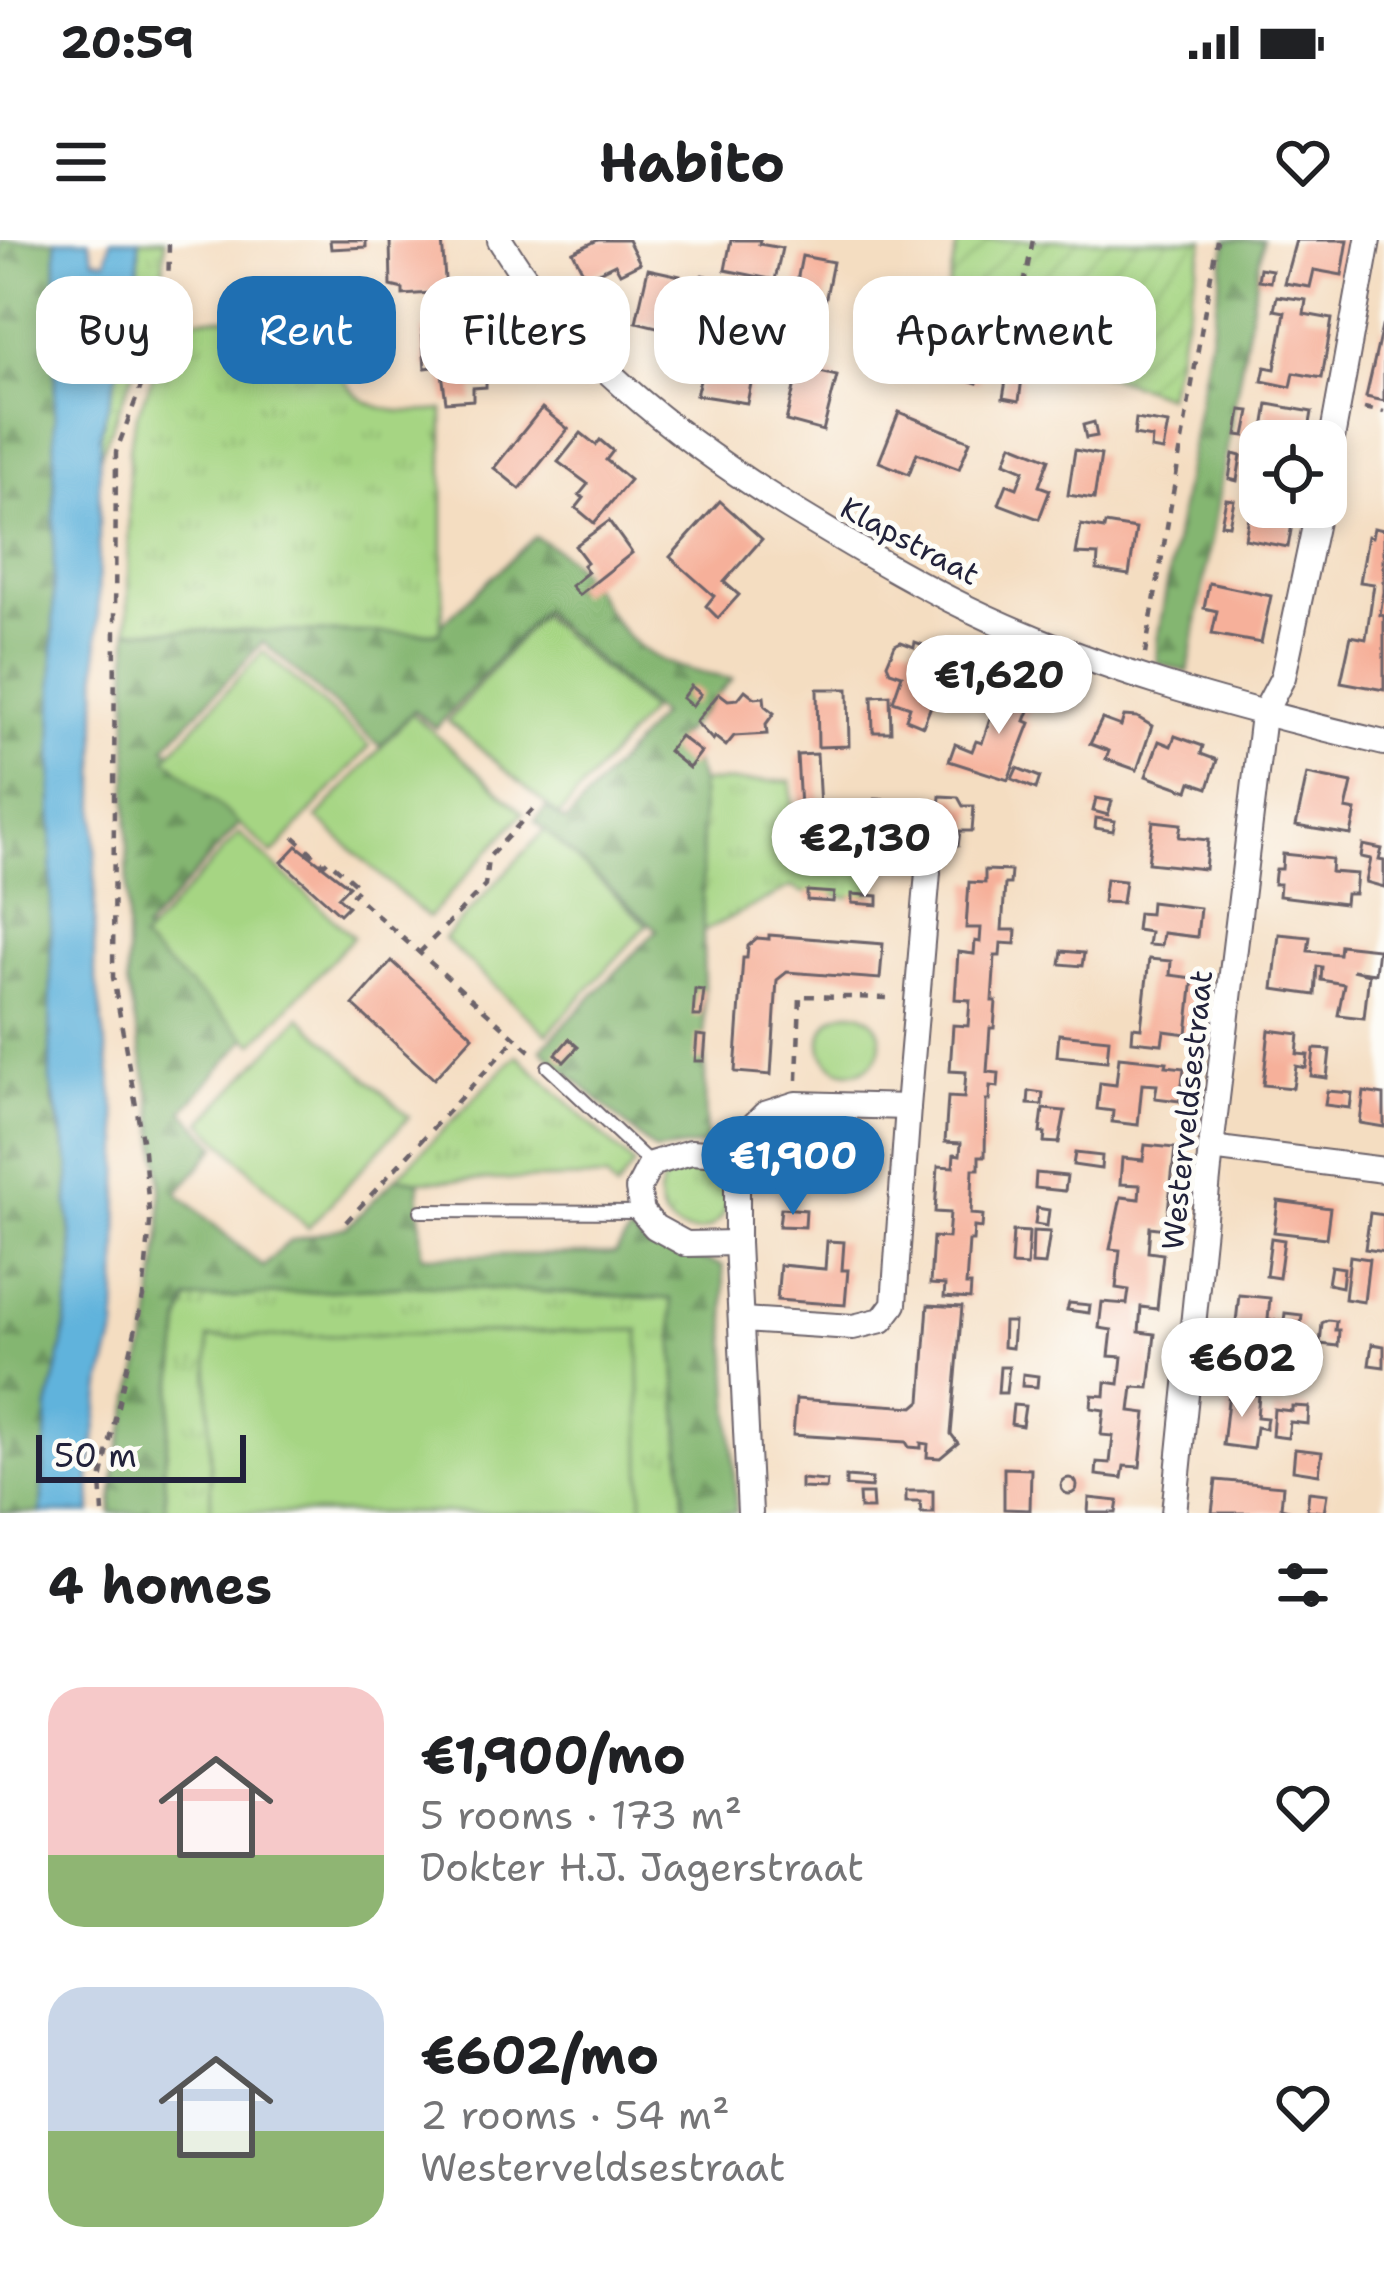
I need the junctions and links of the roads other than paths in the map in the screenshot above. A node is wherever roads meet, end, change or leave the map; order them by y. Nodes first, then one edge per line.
1 (500, 240) edge
2 (1368, 240) edge
3 (1335, 420) edge
4 (1315, 528) edge
5 (1263, 715) junction
6 (1384, 743) edge
7 (928, 872) dead end
8 (548, 1067) road end
9 (908, 1107) junction
10 (1211, 1148) junction
11 (737, 1155) junction
12 (651, 1164) junction
13 (1384, 1170) edge
14 (421, 1211) dead end
15 (642, 1211) junction
16 (737, 1244) junction
17 (743, 1320) junction
18 (750, 1513) edge
19 (1174, 1513) edge

1 - 5 street, Klapstraat
2 - 3 street
4 - 5 street, Westerveldsestraat
5 - 6 street, Klapstraat
5 - 10 street, Westerveldsestraat
7 - 9 street
8 - 12 lane
9 - 11 street
9 - 17 street
10 - 13 street
10 - 19 street, Westerveldsestraat
11 - 12 street
11 - 16 street
12 - 15 street
14 - 15 lane
15 - 16 street
16 - 17 street
17 - 18 street

